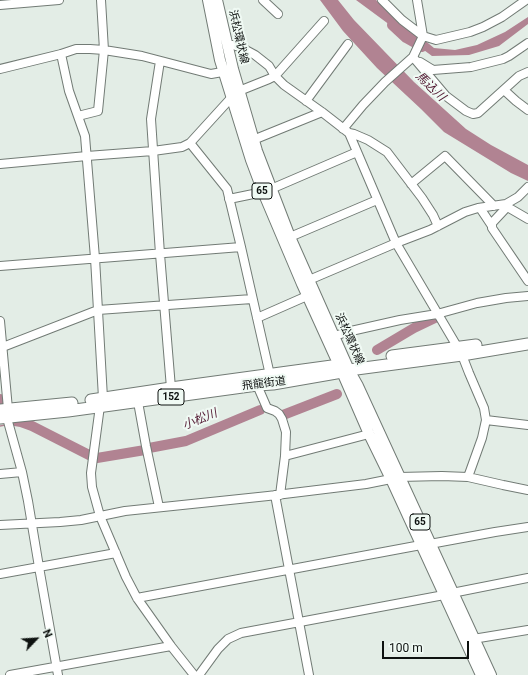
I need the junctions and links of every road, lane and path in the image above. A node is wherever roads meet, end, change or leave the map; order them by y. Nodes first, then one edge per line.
1 (59, 0) edge
2 (101, 0) edge
3 (208, 0) edge
4 (217, 0) edge
5 (263, 0) edge
6 (382, 0) edge
7 (417, 0) edge
8 (526, 0) edge
9 (0, 5) edge
10 (278, 14) dead end
11 (324, 21) dead end
12 (423, 36) junction
13 (528, 43) edge
14 (348, 44) dead end
15 (227, 45) junction
16 (104, 50) junction
17 (61, 54) junction
18 (411, 58) junction
19 (160, 61) junction
20 (0, 68) edge
21 (228, 71) junction
22 (528, 72) edge
23 (275, 76) junction
24 (504, 90) junction
25 (239, 91) junction
26 (231, 98) junction
27 (306, 100) junction
28 (528, 110) edge
29 (322, 112) junction
30 (78, 116) junction
31 (346, 131) junction
32 (253, 140) junction
33 (190, 143) junction
34 (153, 151) junction
35 (357, 152) junction
36 (87, 156) junction
37 (0, 164) edge
38 (411, 184) junction
39 (528, 187) edge
40 (267, 190) junction
41 (229, 199) junction
42 (377, 200) junction
43 (494, 206) junction
44 (505, 206) junction
45 (480, 208) junction
46 (528, 219) edge
47 (438, 226) junction
48 (492, 226) junction
49 (290, 237) junction
50 (396, 243) junction
51 (241, 247) junction
52 (160, 254) junction
53 (96, 258) junction
54 (0, 266) edge
55 (310, 280) junction
56 (528, 281) edge
57 (307, 296) junction
58 (528, 296) edge
59 (252, 298) junction
60 (164, 304) junction
61 (98, 310) junction
62 (437, 314) junction
63 (257, 318) junction
64 (0, 321) edge
65 (334, 336) junction
66 (528, 336) edge
67 (528, 344) edge
68 (1, 348) edge
69 (460, 351) junction
70 (344, 368) junction
71 (270, 375) junction
72 (257, 385) junction
73 (171, 388) junction
74 (102, 402) junction
75 (138, 402) junction
76 (4, 414) edge
77 (486, 420) junction
78 (528, 425) edge
79 (369, 434) junction
80 (285, 456) junction
81 (22, 472) junction
82 (0, 474) edge
83 (468, 477) junction
84 (395, 478) junction
85 (528, 490) edge
86 (278, 495) junction
87 (159, 507) junction
88 (100, 516) junction
89 (31, 524) junction
90 (0, 526) edge
91 (528, 527) edge
92 (426, 545) junction
93 (116, 553) junction
94 (38, 568) junction
95 (290, 570) junction
96 (0, 574) edge
97 (528, 578) edge
98 (448, 594) junction
99 (137, 598) junction
100 (298, 622) junction
101 (528, 630) edge
102 (473, 639) junction
103 (171, 646) junction
104 (56, 666) junction
105 (10, 675) edge
106 (58, 675) edge
107 (194, 675) edge
108 (199, 675) edge
109 (309, 675) edge
110 (481, 675) edge
111 (491, 675) edge

1 - 9 street
2 - 16 street
3 - 21 main road, 浜松環状線 / 65
4 - 15 main road, 浜松環状線 / 65
5 - 10 street
6 - 12 street
7 - 12 street
8 - 12 street
11 - 23 street
12 - 18 street
13 - 18 street
14 - 27 street
15 - 21 main road, 浜松環状線 / 65
15 - 23 street
16 - 17 street
16 - 19 street
16 - 30 street
17 - 20 street
17 - 30 street
18 - 24 street
18 - 31 street
19 - 21 street
19 - 34 street
21 - 25 main road, 浜松環状線 / 65
21 - 26 main road, 浜松環状線 / 65
22 - 24 street
23 - 25 street
23 - 27 street
24 - 28 street
25 - 32 main road, 浜松環状線 / 65
26 - 33 street
26 - 40 main road, 浜松環状線 / 65
27 - 29 street
29 - 31 street
29 - 32 street
30 - 36 street
31 - 35 street
31 - 38 street
32 - 40 main road, 浜松環状線 / 65
33 - 34 street
33 - 41 street
34 - 36 street
34 - 52 street
35 - 40 street
35 - 42 street
36 - 37 street
36 - 53 street
38 - 43 street
38 - 47 street
39 - 44 street
40 - 41 street
40 - 49 main road, 浜松環状線 / 65
40 - 57 main road, 浜松環状線 / 65
41 - 51 street
42 - 49 street
42 - 50 street
43 - 44 street
43 - 45 street
44 - 46 street
44 - 48 street
45 - 47 street
45 - 48 street
47 - 50 street
48 - 56 street
49 - 55 main road, 浜松環状線 / 65
50 - 55 street
50 - 62 street
51 - 52 street
51 - 59 street
52 - 53 street
52 - 60 street
53 - 54 street
53 - 61 street
55 - 65 main road, 浜松環状線 / 65
57 - 63 street
57 - 70 main road, 浜松環状線 / 65
58 - 62 street
59 - 60 street
59 - 63 street
60 - 61 street
60 - 73 street
61 - 68 street
61 - 74 street
62 - 65 street
62 - 69 street
63 - 71 street
64 - 68 street
65 - 70 main road, 浜松環状線 / 65
66 - 69 highway, 飛龍街道 / 152
67 - 69 highway, 飛龍街道 / 152
68 - 76 street
69 - 70 highway, 飛龍街道 / 152
69 - 77 street
70 - 71 highway, 飛龍街道 / 152
70 - 72 highway, 飛龍街道 / 152
70 - 79 main road, 浜松環状線 / 65
70 - 84 main road, 浜松環状線 / 65
71 - 73 highway, 飛龍街道 / 152
72 - 75 highway, 飛龍街道 / 152
72 - 80 street
73 - 74 highway, 飛龍街道 / 152
74 - 75 highway, 飛龍街道 / 152
74 - 76 highway, 飛龍街道 / 152
74 - 88 street
75 - 87 street
76 - 81 street
77 - 78 street
77 - 83 street
79 - 80 street
79 - 84 main road, 浜松環状線 / 65
80 - 86 street
81 - 82 street
81 - 89 street
83 - 84 street
83 - 85 street
84 - 86 street
84 - 92 main road, 浜松環状線 / 65
86 - 87 street
86 - 95 street
87 - 88 street
88 - 89 street
88 - 93 street
89 - 90 street
89 - 94 street
91 - 92 street
92 - 95 street
92 - 98 main road, 浜松環状線 / 65
93 - 94 street
93 - 99 street
94 - 96 street
94 - 104 street
95 - 99 street
95 - 100 street
97 - 98 street
98 - 100 street
98 - 102 main road, 浜松環状線 / 65
98 - 110 main road, 浜松環状線 / 65
99 - 103 street
100 - 108 street
100 - 109 street
101 - 102 street
102 - 111 main road, 浜松環状線 / 65
103 - 104 street
103 - 107 street
104 - 105 street
104 - 106 street

